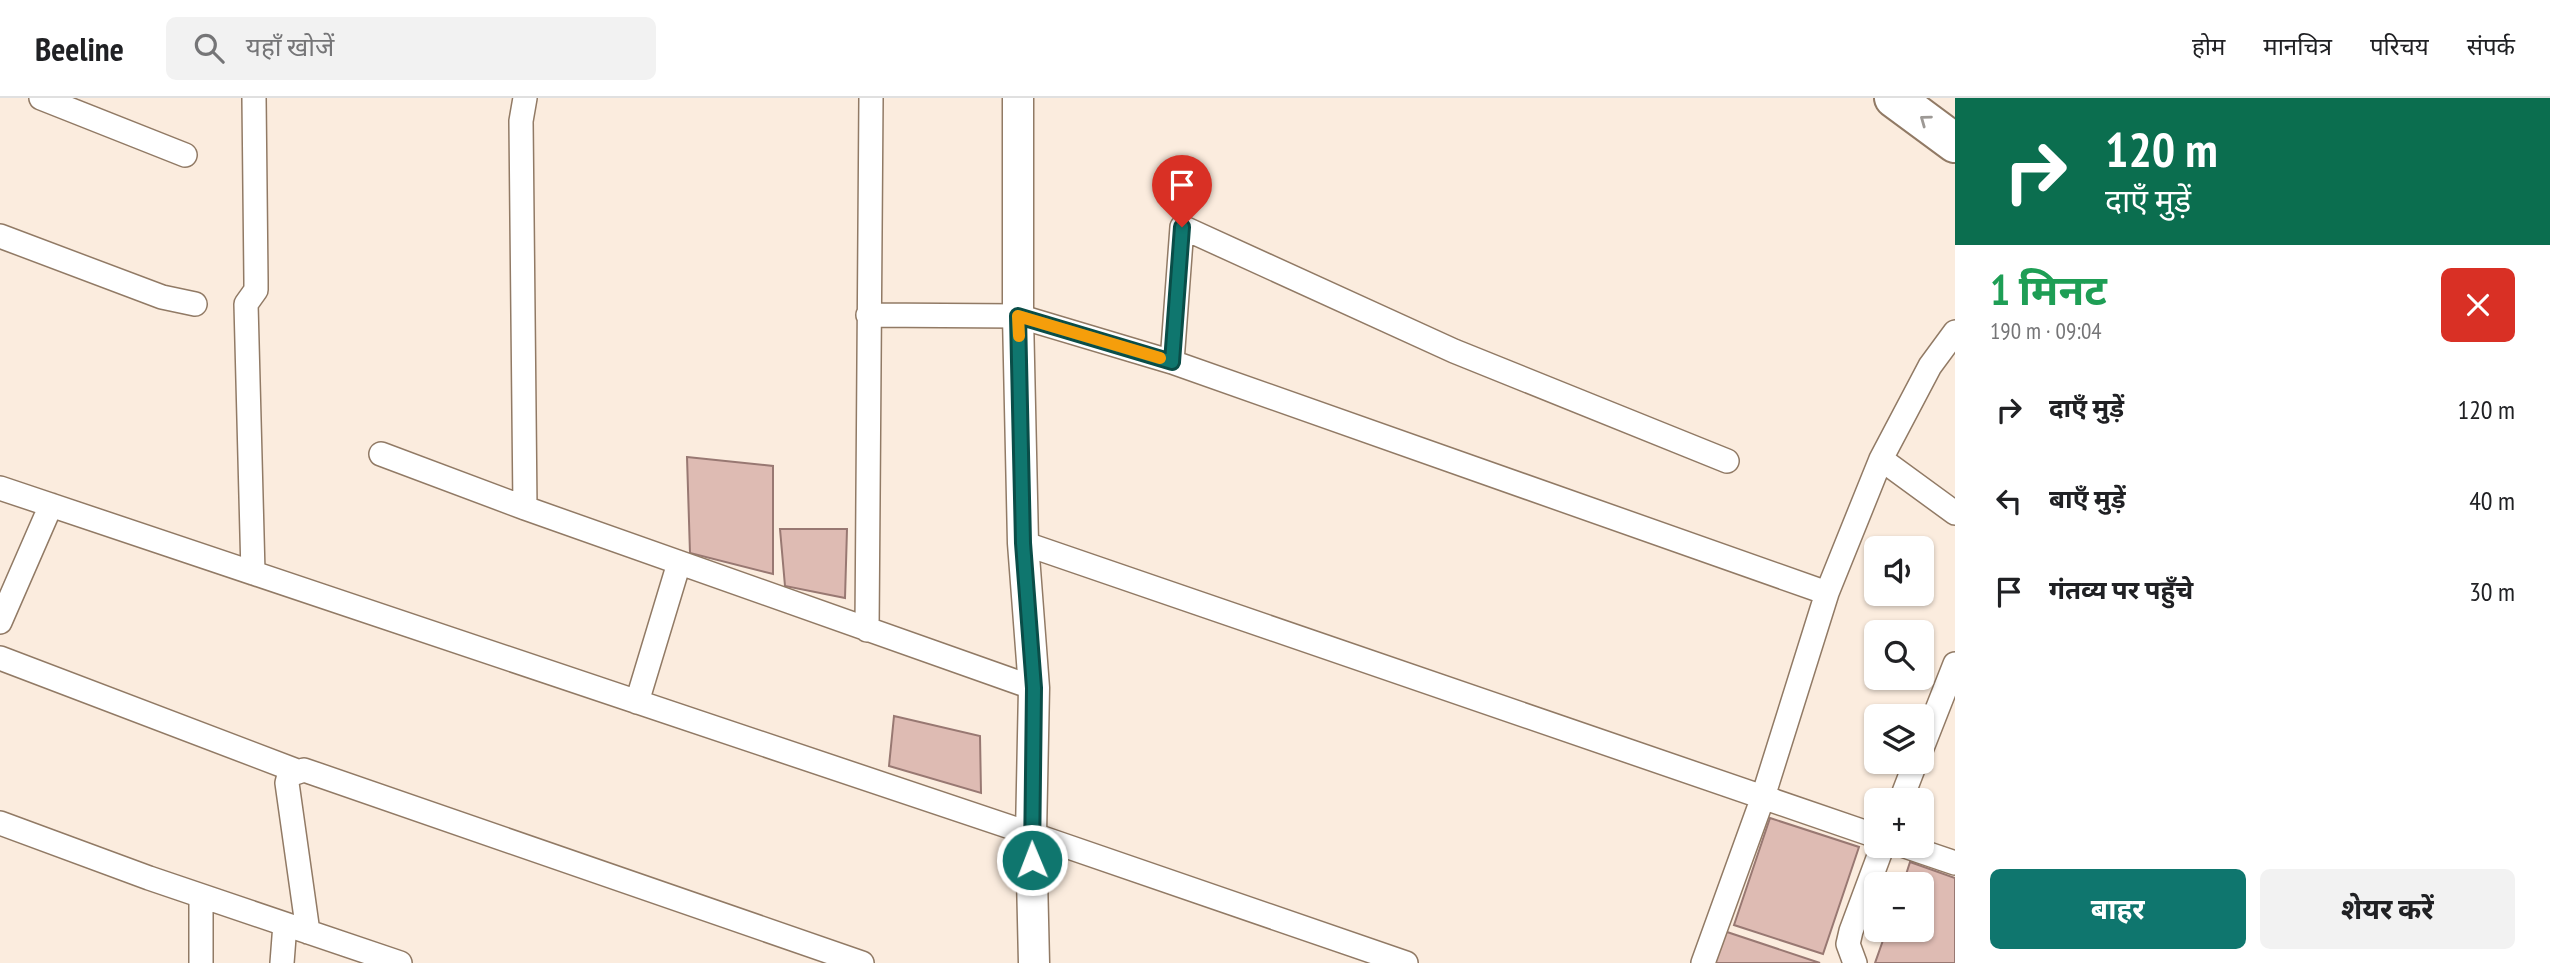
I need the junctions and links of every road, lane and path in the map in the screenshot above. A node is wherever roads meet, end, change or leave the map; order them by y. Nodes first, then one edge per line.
1 (41, 98) edge
2 (254, 98) edge
3 (525, 98) edge
4 (871, 98) edge
5 (1018, 98) edge
6 (1894, 98) edge
7 (1955, 143) edge
8 (185, 155) dead end
9 (0, 236) edge
10 (195, 304) dead end
11 (868, 316) junction
12 (1018, 316) junction
13 (1955, 332) edge
14 (1172, 362) junction
15 (381, 454) dead end
16 (1881, 459) junction
17 (1727, 461) dead end
18 (0, 488) edge
19 (51, 505) junction
20 (525, 508) junction
21 (1955, 513) edge
22 (1023, 543) junction
23 (679, 563) junction
24 (253, 573) junction
25 (1827, 593) junction
26 (0, 622) edge
27 (867, 630) junction
28 (0, 658) edge
29 (1955, 664) edge
30 (1034, 688) junction
31 (1950, 694) edge
32 (637, 702) junction
33 (1934, 725) edge
34 (297, 771) junction
35 (1763, 797) junction
36 (0, 823) edge
37 (1864, 832) edge
38 (1031, 834) junction
39 (1934, 856) edge
40 (1878, 858) edge
41 (1955, 863) edge
42 (201, 896) junction
43 (285, 924) junction
44 (308, 932) junction
45 (201, 963) edge
46 (282, 963) edge
47 (400, 963) edge
48 (862, 963) edge
49 (1034, 963) edge
50 (1406, 963) edge
51 (1703, 963) edge
52 (1855, 963) edge

1 - 8 street
2 - 24 street
3 - 20 street
4 - 11 street
5 - 12 street
7 -> 6 highway
9 - 10 street
11 - 12 street
11 - 27 street
12 - 14 street
12 - 22 street
13 - 16 street
14 - 17 street
14 - 25 street
15 - 20 street
16 - 21 street
16 - 25 street
18 - 19 street
19 - 24 street
19 - 26 street
20 - 23 street
22 - 30 street
22 - 35 street
23 - 27 street
23 - 32 street
24 - 32 street
25 - 35 street
27 - 30 street
28 - 34 street
29 - 31 street
30 - 38 street
31 - 33 street
32 - 38 street
34 - 44 street
34 - 48 street
35 - 37 street
35 - 51 street
36 - 42 street
38 - 49 street
38 - 50 street
39 - 41 street
40 - 52 street
42 - 43 street
42 - 45 street
43 - 44 street
43 - 46 street
44 - 47 street

